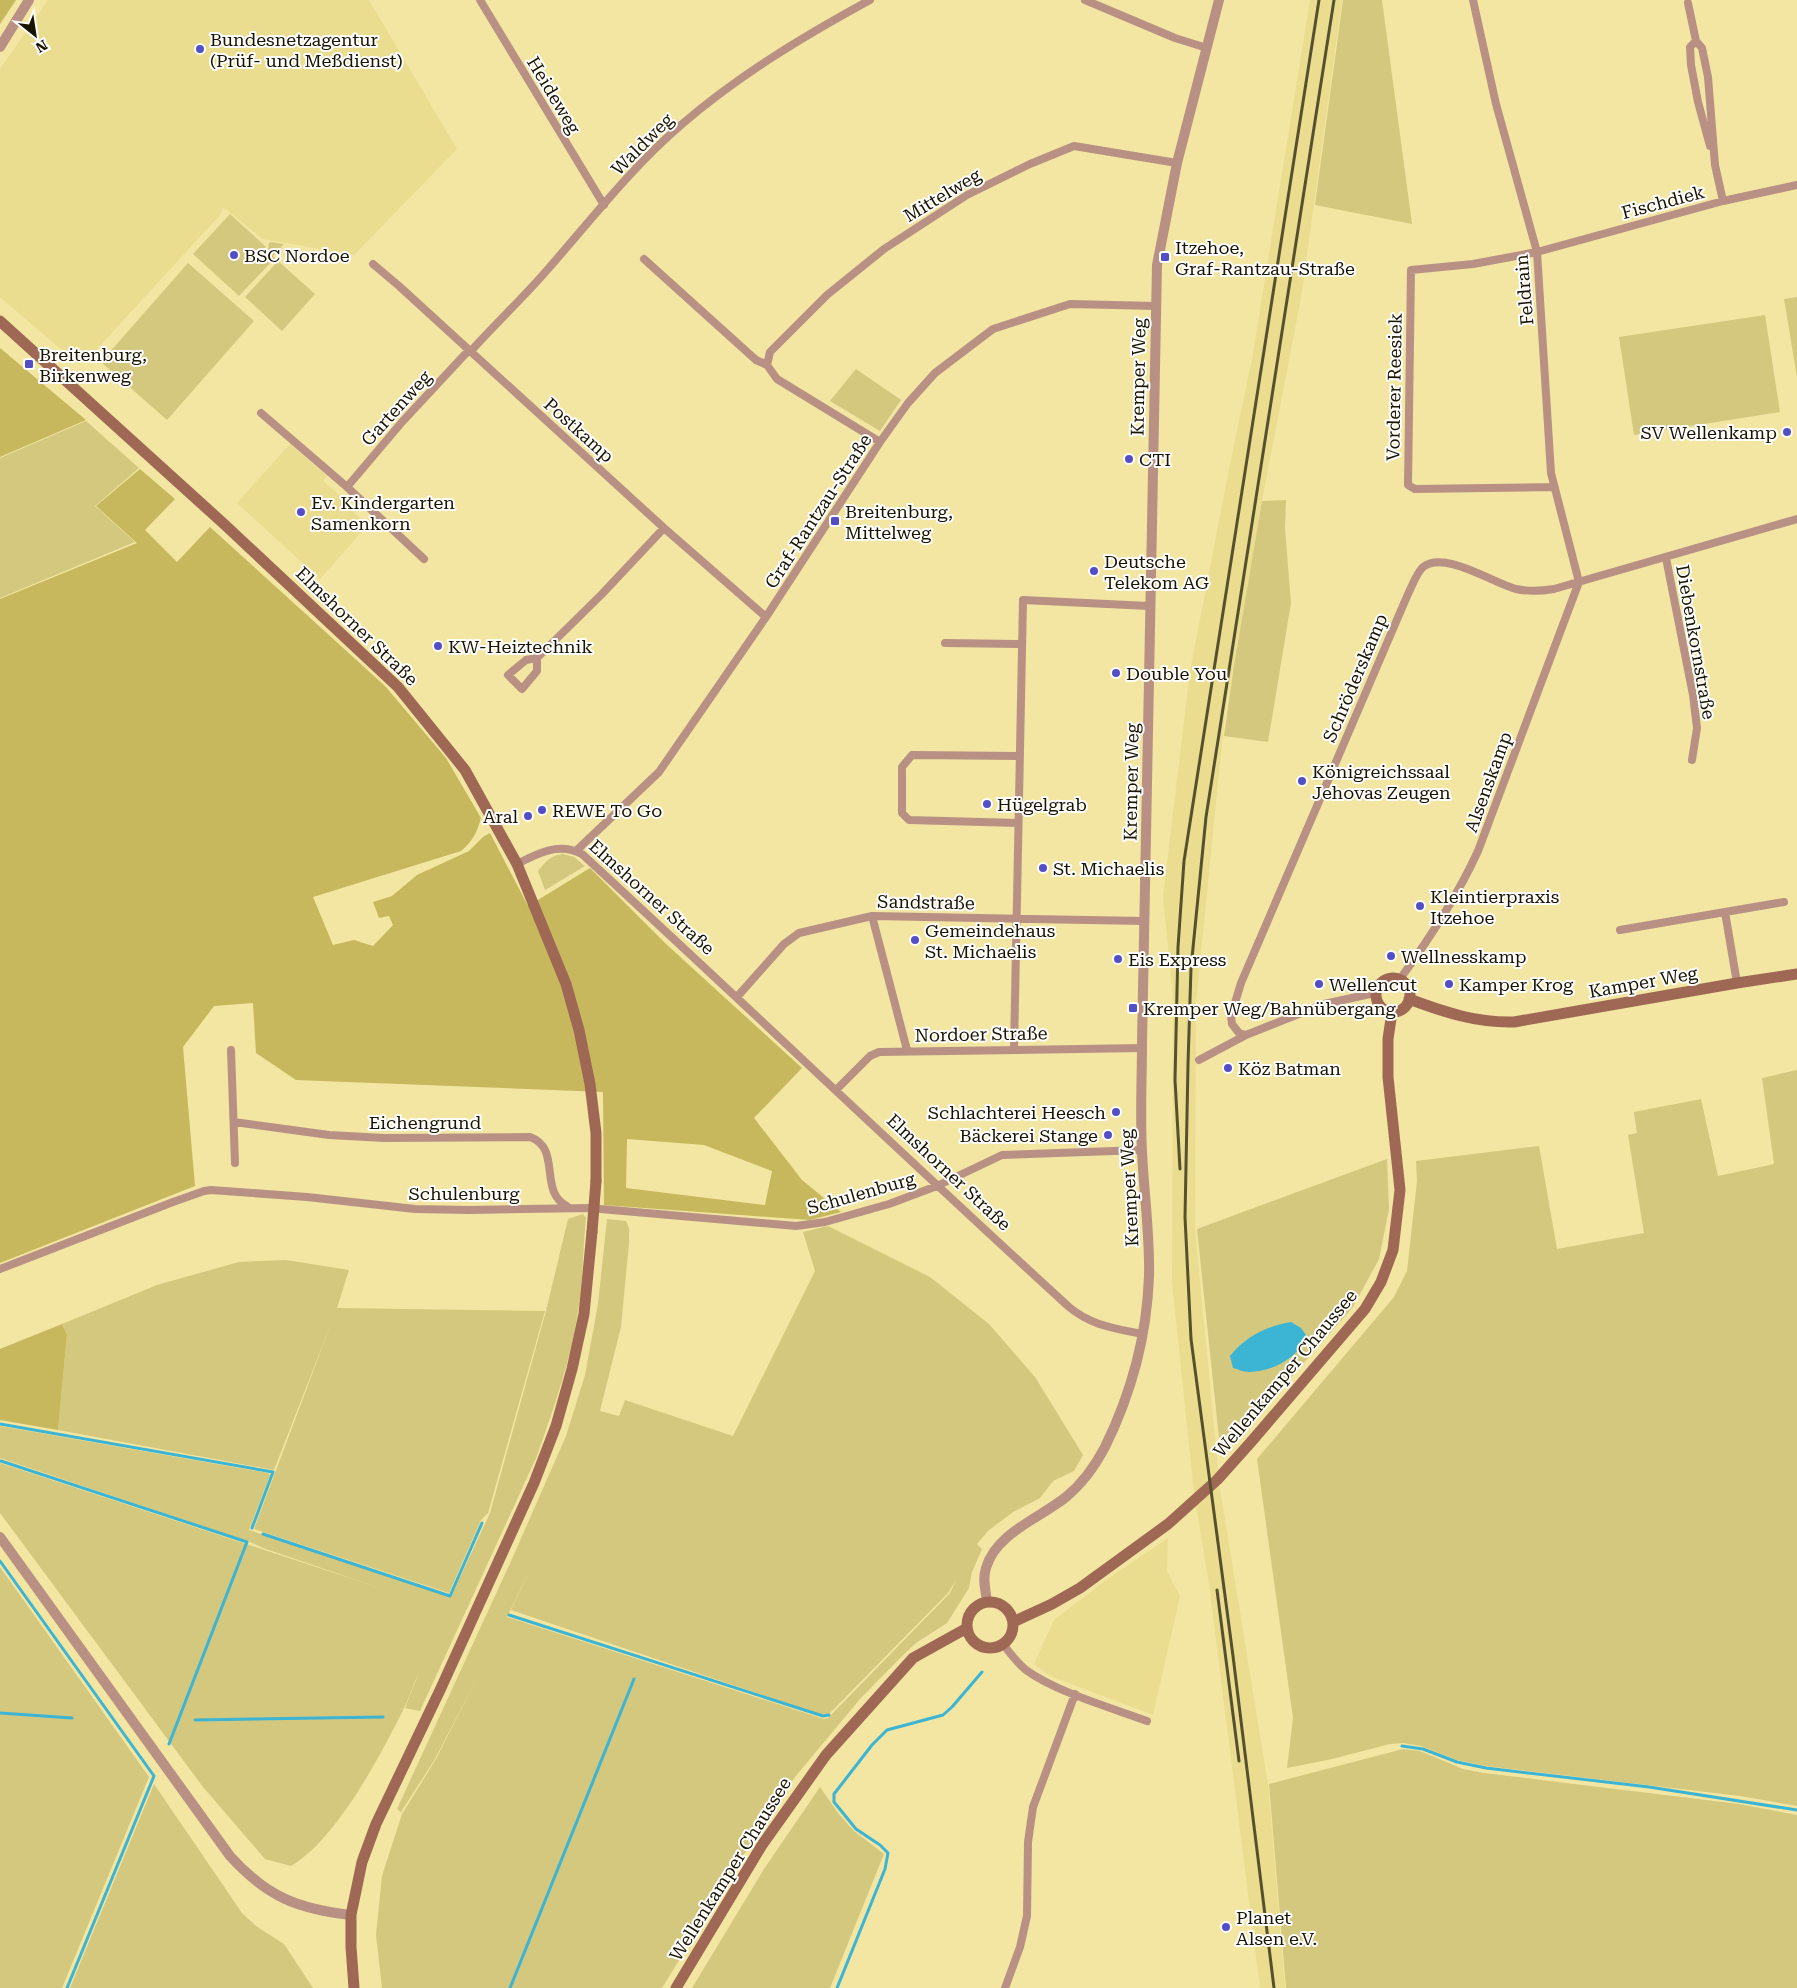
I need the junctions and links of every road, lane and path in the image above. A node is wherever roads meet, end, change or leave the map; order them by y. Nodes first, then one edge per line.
1 (29, 0) edge
2 (480, 0) edge
3 (870, 0) edge
4 (1085, 0) edge
5 (1219, 0) edge
6 (1473, 0) edge
7 (1688, 3) dead end
8 (1696, 41) junction
9 (0, 47) edge
10 (1207, 48) junction
11 (1177, 163) junction
12 (1715, 164) junction
13 (1797, 185) edge
14 (1723, 201) junction
15 (604, 205) junction
16 (1537, 252) junction
17 (644, 259) dead end
18 (373, 264) dead end
19 (1157, 306) junction
20 (0, 321) edge
21 (470, 350) junction
22 (767, 365) junction
23 (261, 413) dead end
24 (880, 442) junction
25 (347, 487) junction
26 (1554, 487) junction
27 (1797, 519) edge
28 (664, 528) junction
29 (1666, 558) junction
30 (424, 559) dead end
31 (1579, 582) junction
32 (1149, 606) junction
33 (766, 617) junction
34 (945, 643) dead end
35 (1021, 644) junction
36 (537, 658) dead end
37 (1019, 756) junction
38 (1692, 760) dead end
39 (1018, 823) junction
40 (576, 851) junction
41 (517, 864) junction
42 (1784, 902) dead end
43 (1725, 912) junction
44 (872, 916) junction
45 (1016, 918) junction
46 (1145, 921) junction
47 (1620, 930) dead end
48 (1797, 974) edge
49 (1400, 979) junction
50 (1737, 983) junction
51 (1375, 993) junction
52 (737, 997) junction
53 (1409, 999) junction
54 (1392, 1012) junction
55 (1246, 1034) junction
56 (1142, 1048) junction
57 (1014, 1049) junction
58 (231, 1050) dead end
59 (907, 1050) junction
60 (1199, 1060) dead end
61 (836, 1090) junction
62 (234, 1122) junction
63 (1142, 1150) junction
64 (235, 1163) dead end
65 (937, 1186) junction
66 (569, 1207) junction
67 (0, 1269) edge
68 (1142, 1334) junction
69 (0, 1537) edge
70 (987, 1602) junction
71 (1013, 1622) junction
72 (967, 1628) junction
73 (1003, 1644) junction
74 (1075, 1694) junction
75 (1147, 1721) dead end
76 (351, 1915) junction
77 (354, 1988) edge
78 (676, 1988) edge
79 (1005, 1988) edge

1 - 9 street
2 - 15 street, Heideweg
3 - 15 street, Waldweg
4 - 10 street
5 - 10 street, Kremper Weg
6 - 16 street, Feldrain
7 - 8 street
8 - 12 street
8 - 12 street
10 - 11 street, Kremper Weg
11 - 19 street, Kremper Weg
11 - 22 street, Mittelweg
12 - 14 street
13 - 14 street, Fischdiek
14 - 16 street, Fischdiek
15 - 21 street, Waldweg
16 - 26 street, Feldrain
16 - 26 street, Vorderer Reesiek
17 - 22 street
18 - 21 street, Postkamp
19 - 24 street, Graf-Rantzau-Straße
19 - 32 street, Kremper Weg
20 - 41 main road, Elmshorner Straße
21 - 25 street, Gartenweg
21 - 28 street, Postkamp
22 - 24 street
23 - 25 street
24 - 33 street, Graf-Rantzau-Straße
25 - 30 street
26 - 31 street, Feldrain
27 - 29 street, Schröderskamp
28 - 33 street, Postkamp
28 - 36 street
29 - 31 street, Schröderskamp
29 - 38 street, Diebenkornstraße
31 - 49 street, Alsenskamp
31 - 55 street, Schröderskamp
32 - 35 street
32 - 46 street, Kremper Weg
33 - 40 street, Graf-Rantzau-Straße
34 - 35 street
35 - 37 street
37 - 39 street
37 - 39 street
39 - 45 street
40 - 41 street, Elmshorner Straße
40 - 52 street, Elmshorner Straße
41 - 76 main road, bridge
42 - 43 street
43 - 47 street
43 - 50 street
44 - 45 street, Sandstraße
44 - 52 street, Sandstraße
44 - 59 street
45 - 46 street, Sandstraße
45 - 57 street
46 - 56 street, Kremper Weg
48 - 50 main road, Kamper Weg
49 - 51 main road
49 - 53 main road
50 - 53 main road, Kamper Weg
51 - 54 main road
51 - 55 street
52 - 61 street, Elmshorner Straße
53 - 54 main road
54 - 71 main road, Wellenkamper Chaussee
55 - 60 street
56 - 57 street, Nordoer Straße
56 - 63 street, Kremper Weg
57 - 59 street, Nordoer Straße
58 - 62 street
59 - 61 street, Nordoer Straße
61 - 65 street, Elmshorner Straße
62 - 64 street
62 - 66 street, Eichengrund
63 - 65 street, Schulenburg
63 - 68 street, Kremper Weg
65 - 66 street, Schulenburg
65 - 68 street, Elmshorner Straße
66 - 67 street, Schulenburg
68 - 70 street, Kremper Weg
69 - 76 street
70 - 71 main road
70 - 72 main road
71 - 73 main road
72 - 73 main road
72 - 78 main road, Wellenkamper Chaussee
73 - 74 street
74 - 75 street
74 - 79 street
76 - 77 main road

